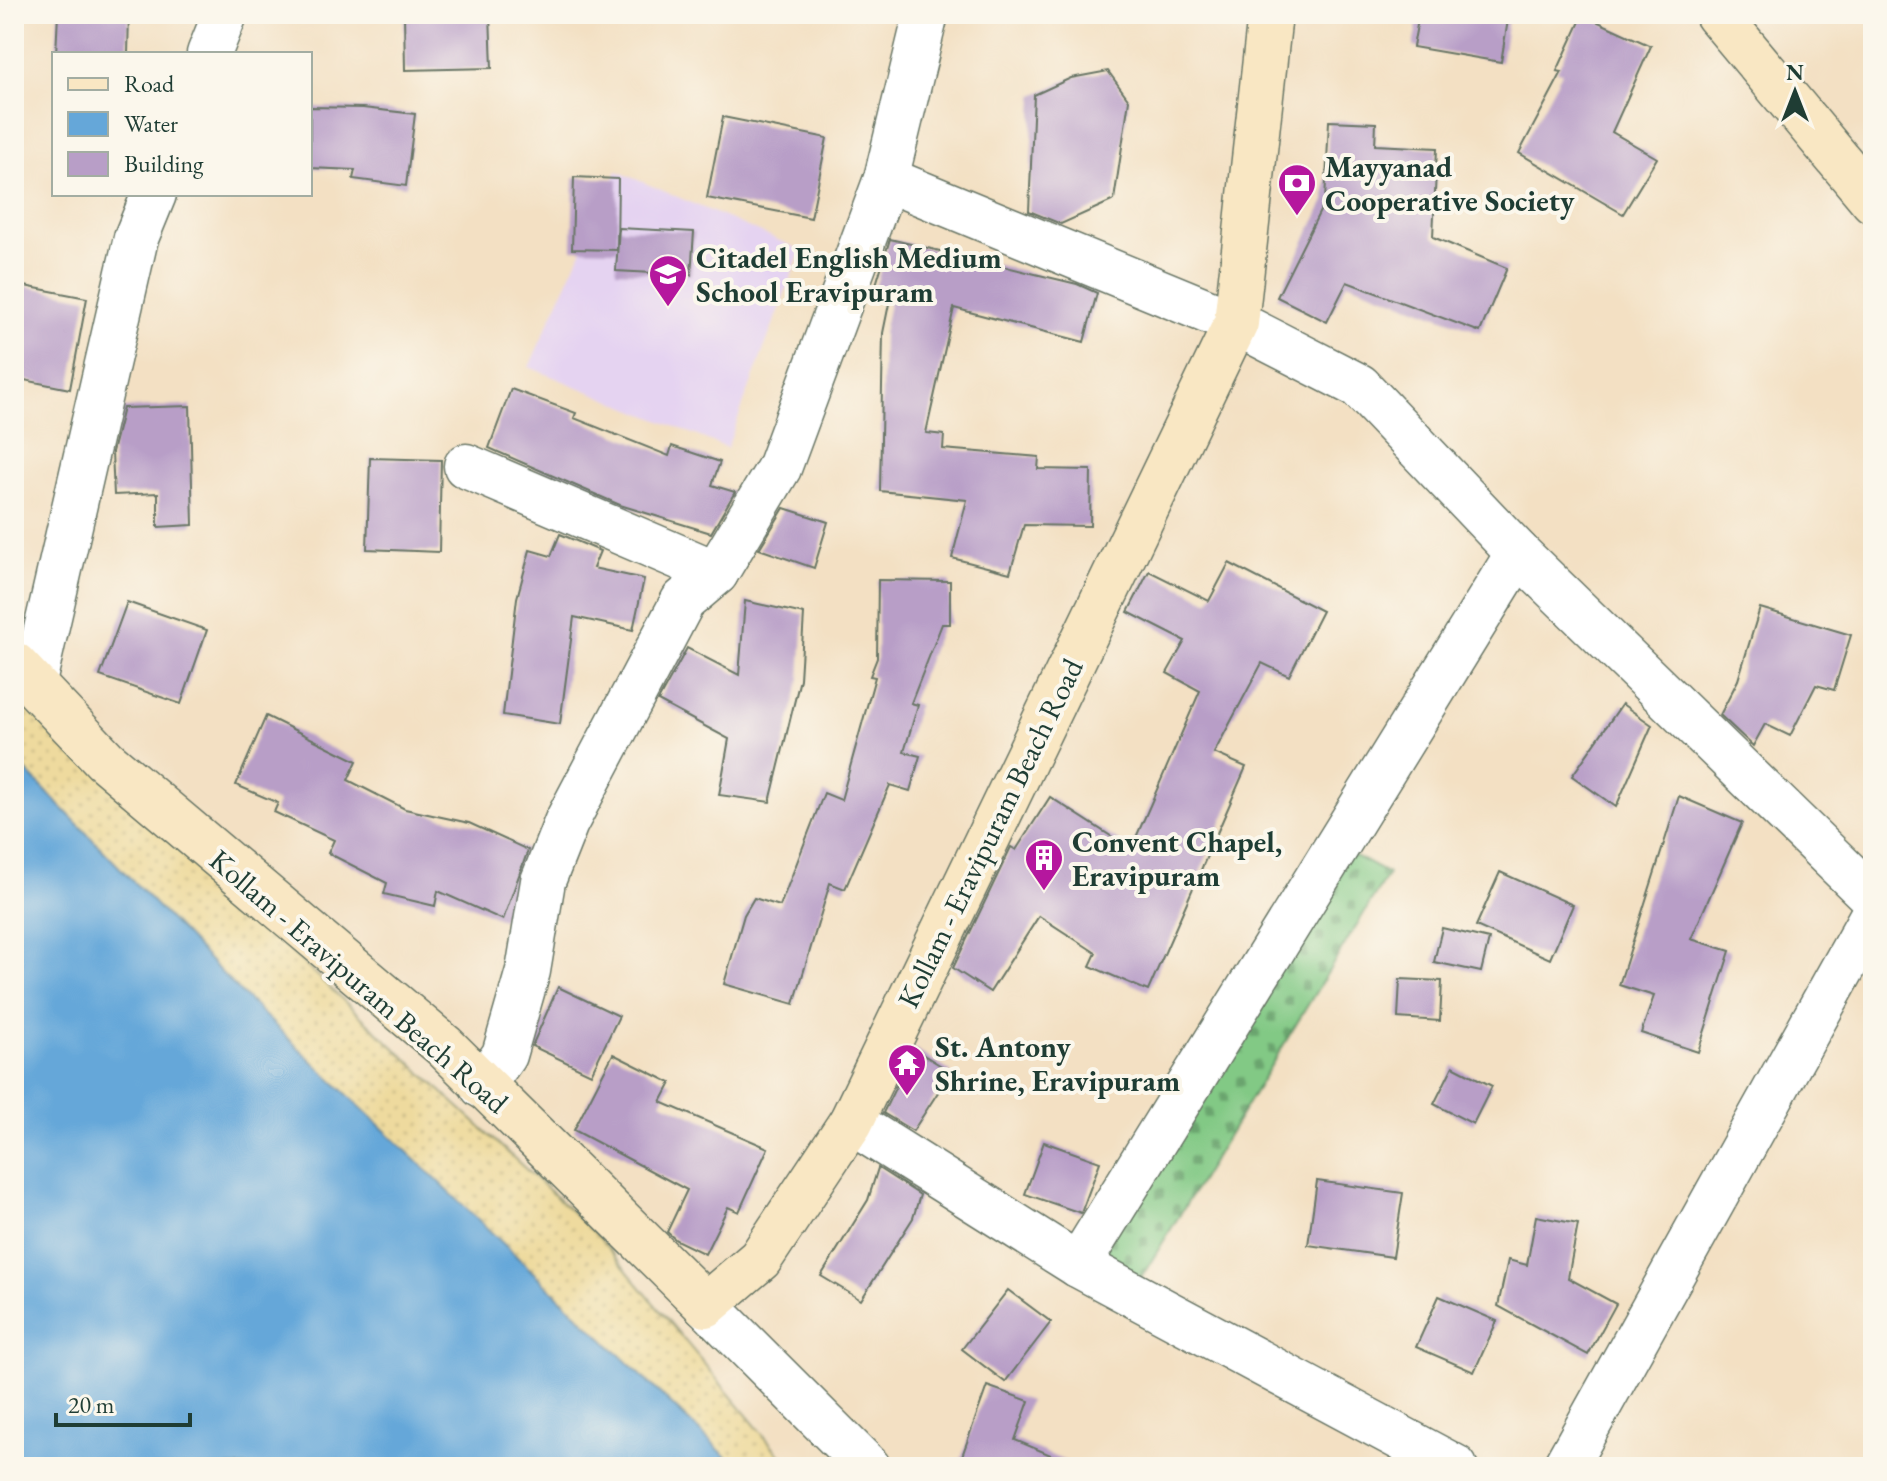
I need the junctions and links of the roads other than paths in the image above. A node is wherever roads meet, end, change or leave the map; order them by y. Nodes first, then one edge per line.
1 (225, 14) edge
2 (926, 14) edge
3 (1270, 14) edge
4 (1717, 14) edge
5 (210, 52) edge
6 (886, 179) junction
7 (153, 196) edge
8 (1873, 201) edge
9 (1236, 323) junction
10 (466, 466) dead end
11 (1518, 553) junction
12 (716, 573) junction
13 (24, 673) edge
14 (1873, 898) edge
15 (1873, 914) edge
16 (482, 1086) junction
17 (851, 1122) junction
18 (1078, 1265) junction
19 (706, 1305) junction
20 (868, 1467) edge
21 (1455, 1467) edge
22 (1565, 1467) edge

1 - 5 street
2 - 6 street
3 - 9 main road, Kollam - Eravipuram Beach Road
4 - 8 main road
6 - 9 street
6 - 12 street
7 - 13 street
9 - 11 street
9 - 17 main road, Kollam - Eravipuram Beach Road
10 - 12 street
11 - 14 street
11 - 18 street
12 - 16 street
13 - 16 main road, Kollam - Eravipuram Beach Road
15 - 22 street
16 - 19 main road, Kollam - Eravipuram Beach Road
17 - 18 street
17 - 19 main road, Kollam - Eravipuram Beach Road
18 - 21 street
19 - 20 street

